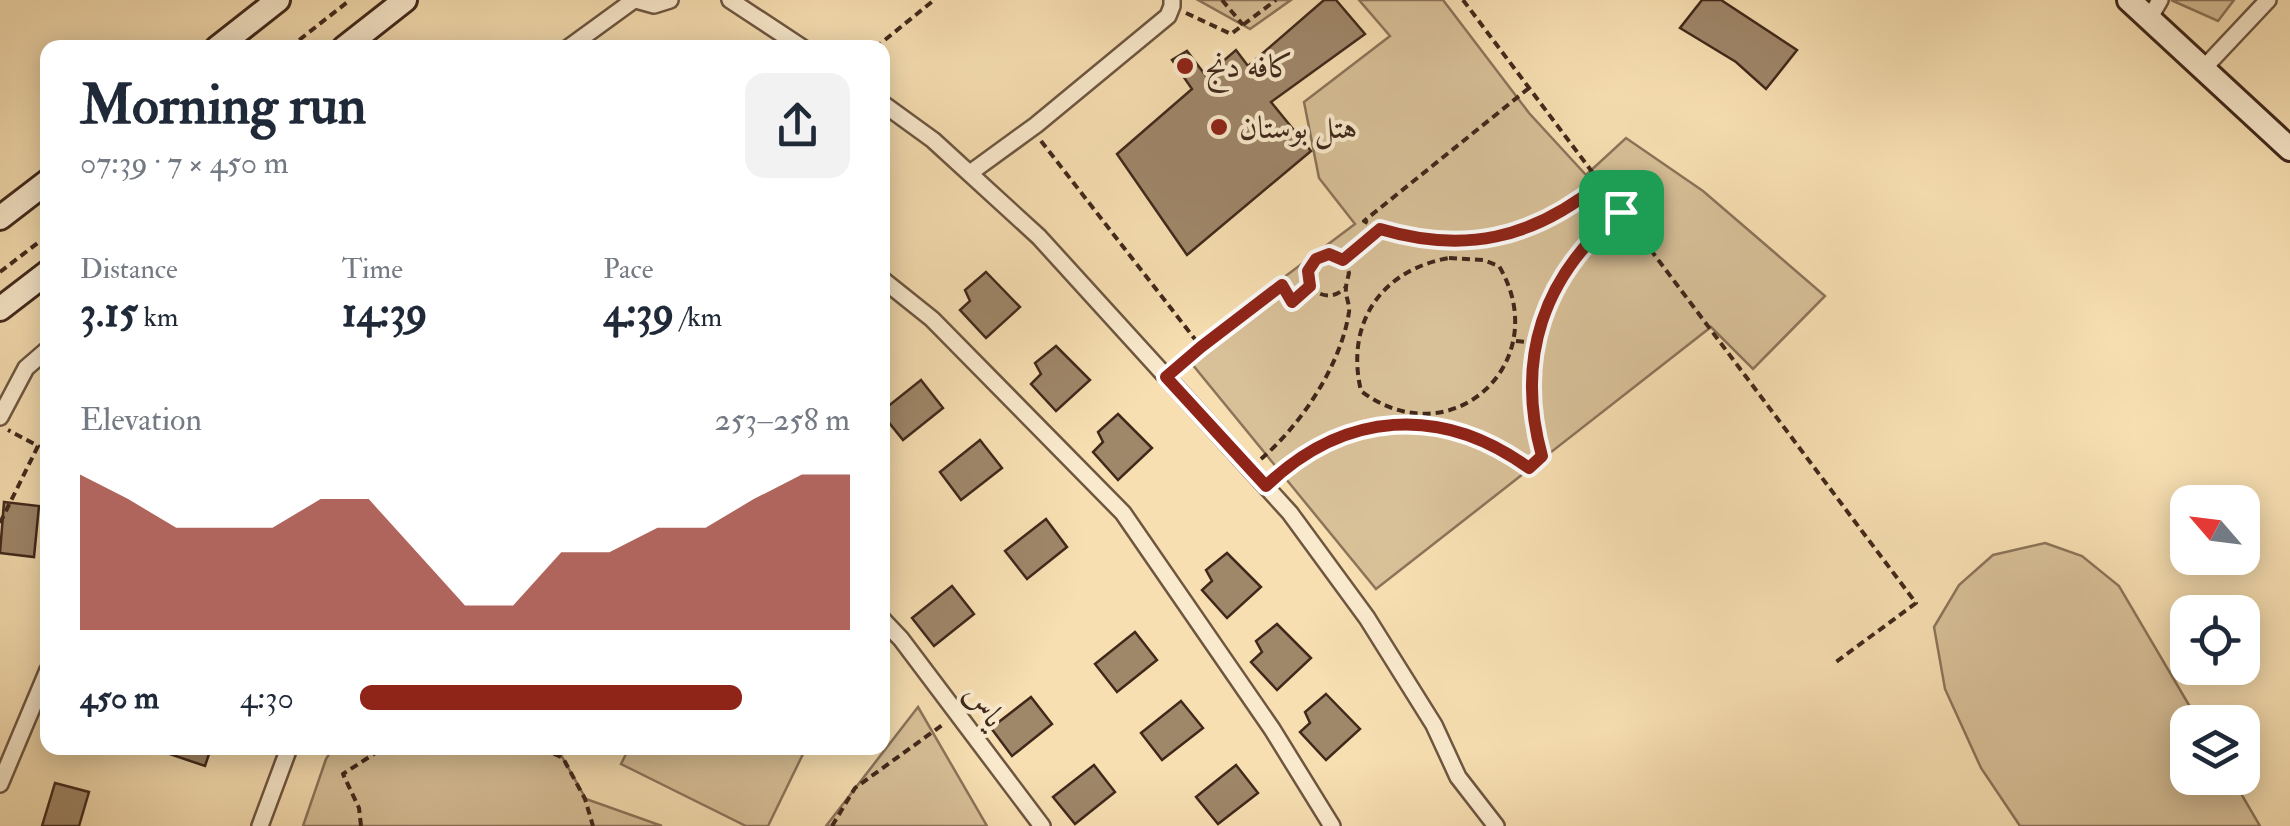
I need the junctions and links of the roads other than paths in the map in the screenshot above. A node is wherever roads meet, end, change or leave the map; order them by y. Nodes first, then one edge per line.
1 (278, 0) edge
2 (405, 0) edge
3 (635, 0) edge
4 (670, 0) edge
5 (730, 0) edge
6 (2128, 0) edge
7 (2268, 0) edge
8 (1172, 3) edge
9 (2154, 9) edge
10 (227, 40) edge
11 (354, 40) edge
12 (579, 40) edge
13 (791, 40) edge
14 (2203, 69) junction
15 (890, 109) edge
16 (2290, 148) edge
17 (970, 173) junction
18 (40, 187) edge
19 (0, 218) edge
20 (40, 278) edge
21 (890, 285) edge
22 (0, 309) edge
23 (40, 356) edge
24 (0, 418) edge
25 (890, 627) edge
26 (40, 689) edge
27 (286, 755) edge
28 (0, 784) edge
29 (260, 826) edge
30 (1042, 826) edge
31 (1332, 826) edge
32 (1496, 826) edge

1 - 10 main road
2 - 11 main road
3 - 4 street
3 - 12 street
5 - 13 street
6 - 9 main road
7 - 14 street
8 - 17 street
9 - 14 main road
14 - 16 main road
15 - 17 street
17 - 32 street
18 - 19 main road
20 - 22 main road
21 - 31 street
23 - 24 street
25 - 30 street, یاس
26 - 28 street
27 - 29 street

